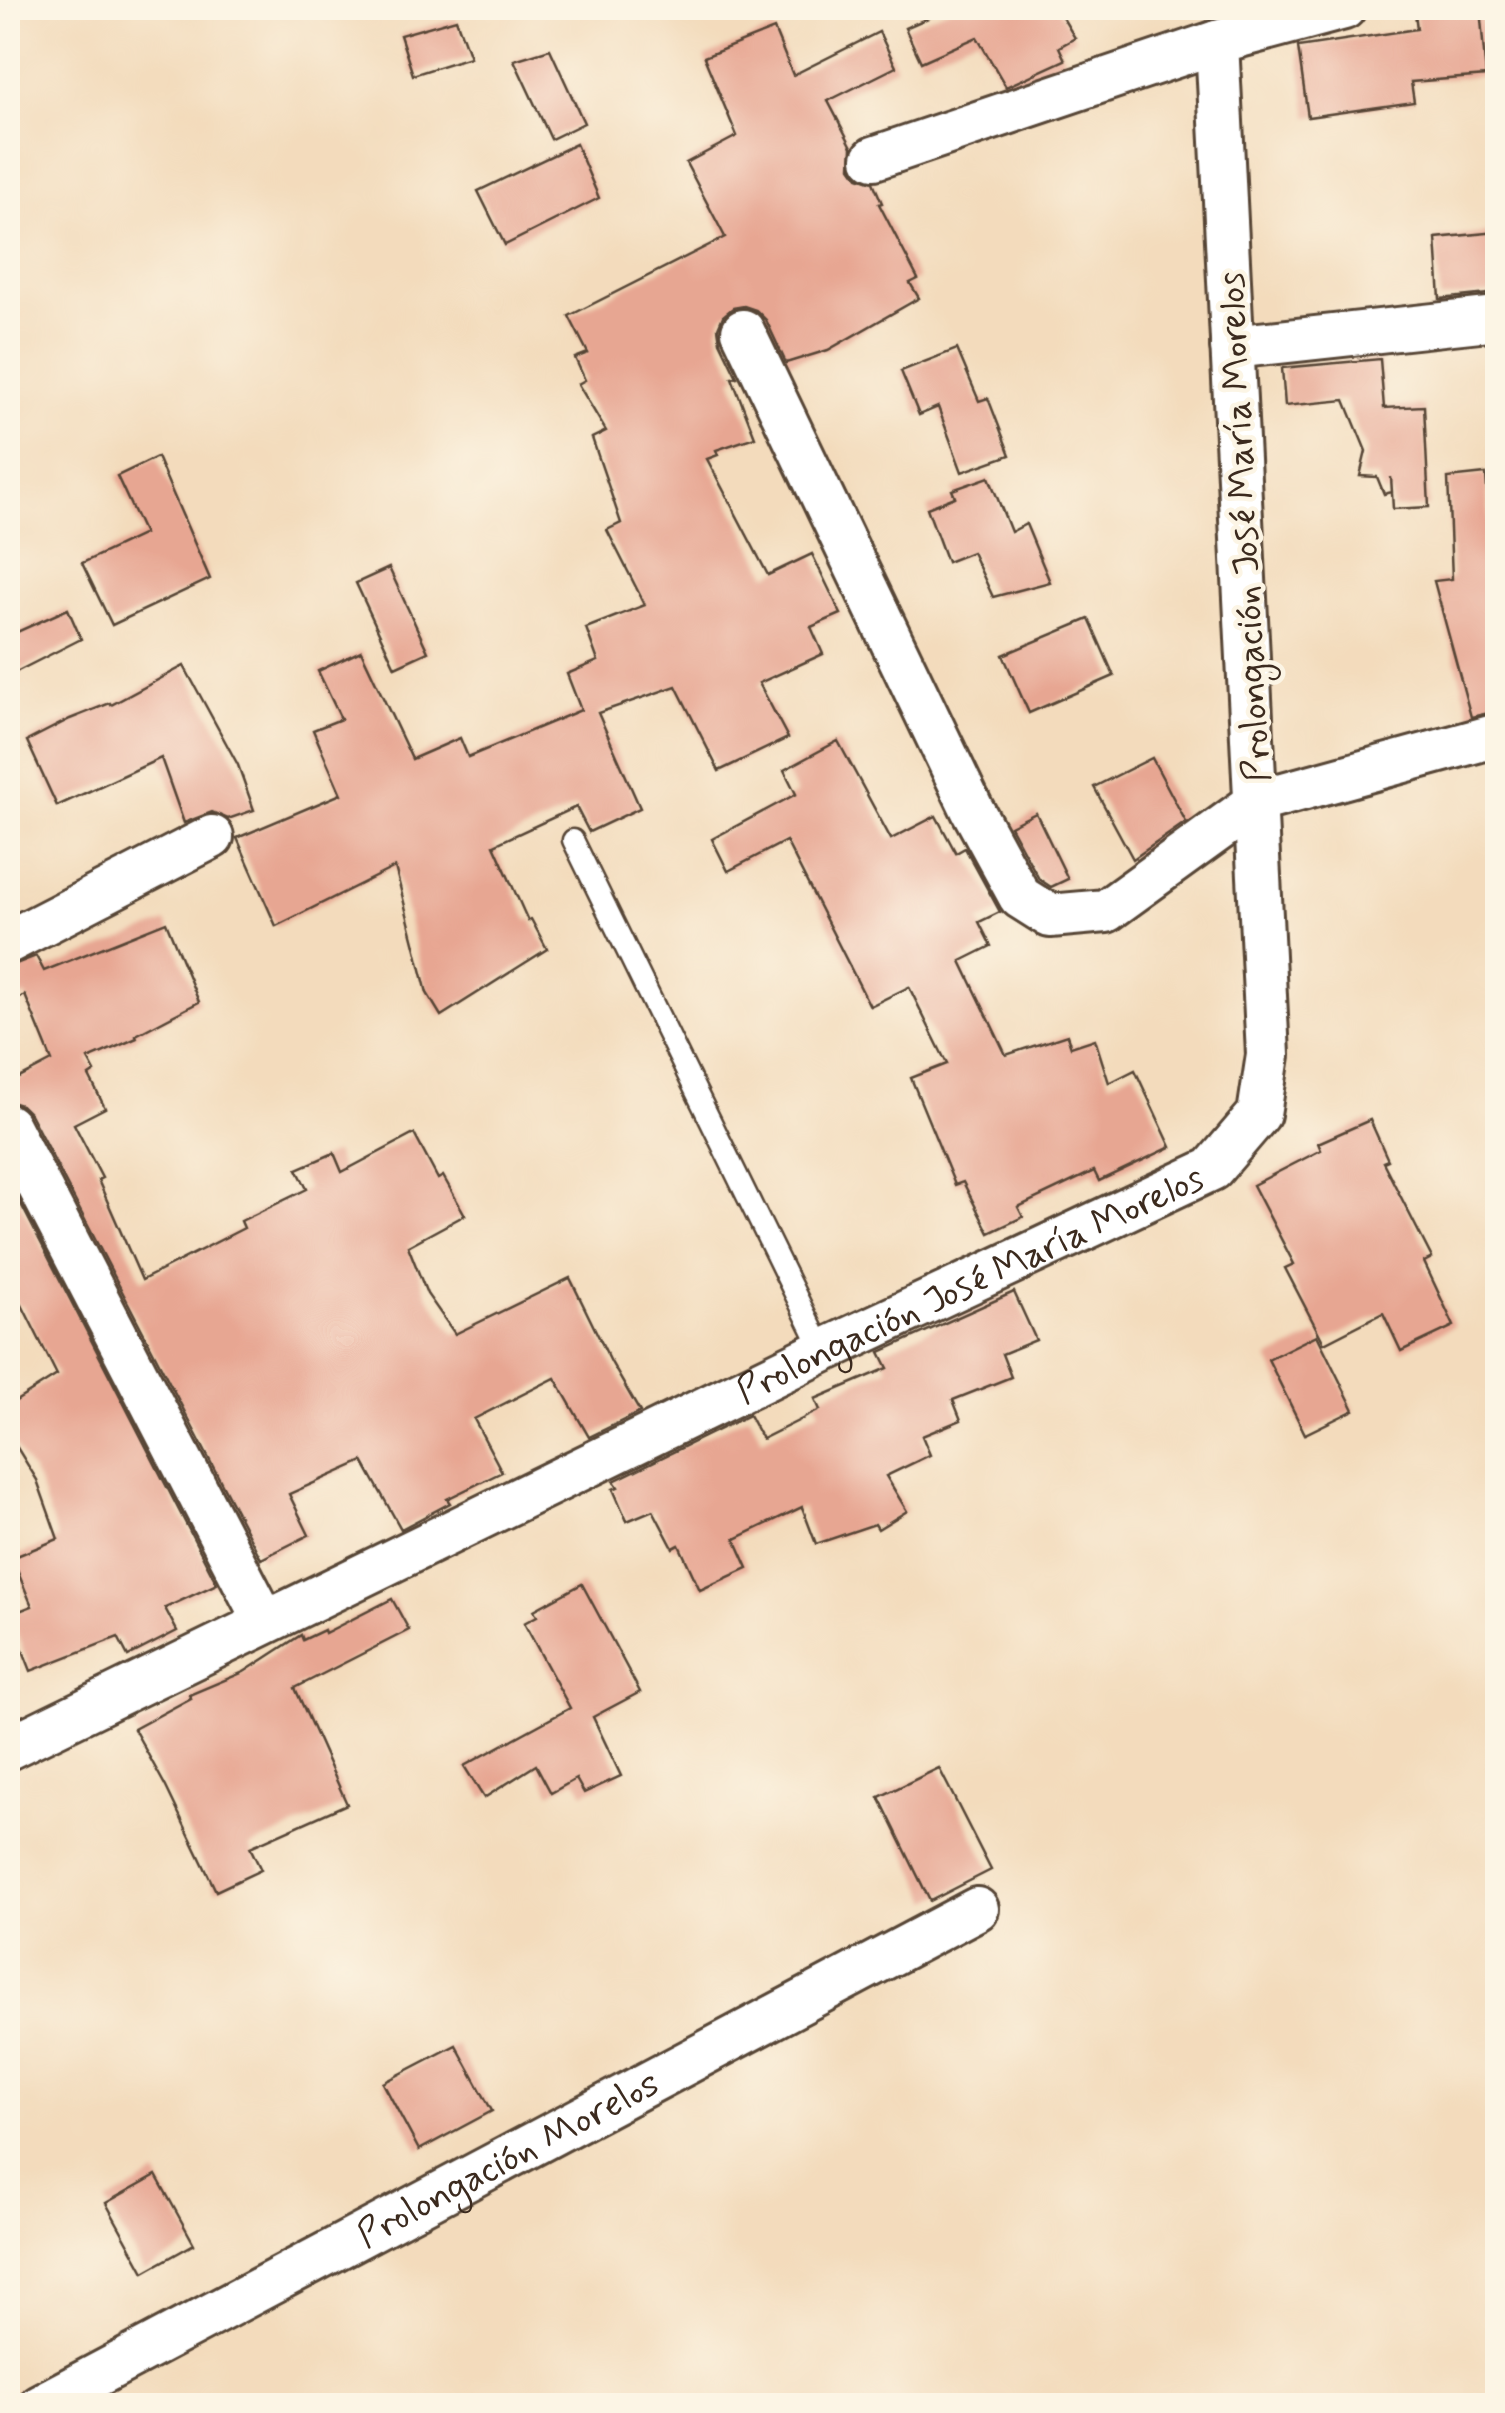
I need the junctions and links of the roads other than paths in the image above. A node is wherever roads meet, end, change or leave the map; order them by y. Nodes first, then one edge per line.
1 (1344, 8) edge
2 (1217, 42) junction
3 (874, 158) dead end
4 (1498, 318) edge
5 (743, 331) dead end
6 (1232, 348) junction
7 (1498, 735) edge
8 (1258, 801) junction
9 (212, 837) dead end
10 (573, 840) dead end
11 (8, 942) edge
12 (8, 1126) edge
13 (823, 1351) junction
14 (264, 1622) junction
15 (8, 1748) edge
16 (977, 1909) dead end
17 (39, 2406) edge

1 - 2 street
2 - 3 street
2 - 6 street, Prolongación José María Morelos
4 - 6 street
5 - 8 street
6 - 8 street, Prolongación José María Morelos
7 - 8 street
8 - 13 street, Prolongación José María Morelos
9 - 11 street
10 - 13 lane
12 - 14 street
13 - 14 street, Prolongación José María Morelos
14 - 15 street, Prolongación José María Morelos
16 - 17 street, Prolongación Morelos

